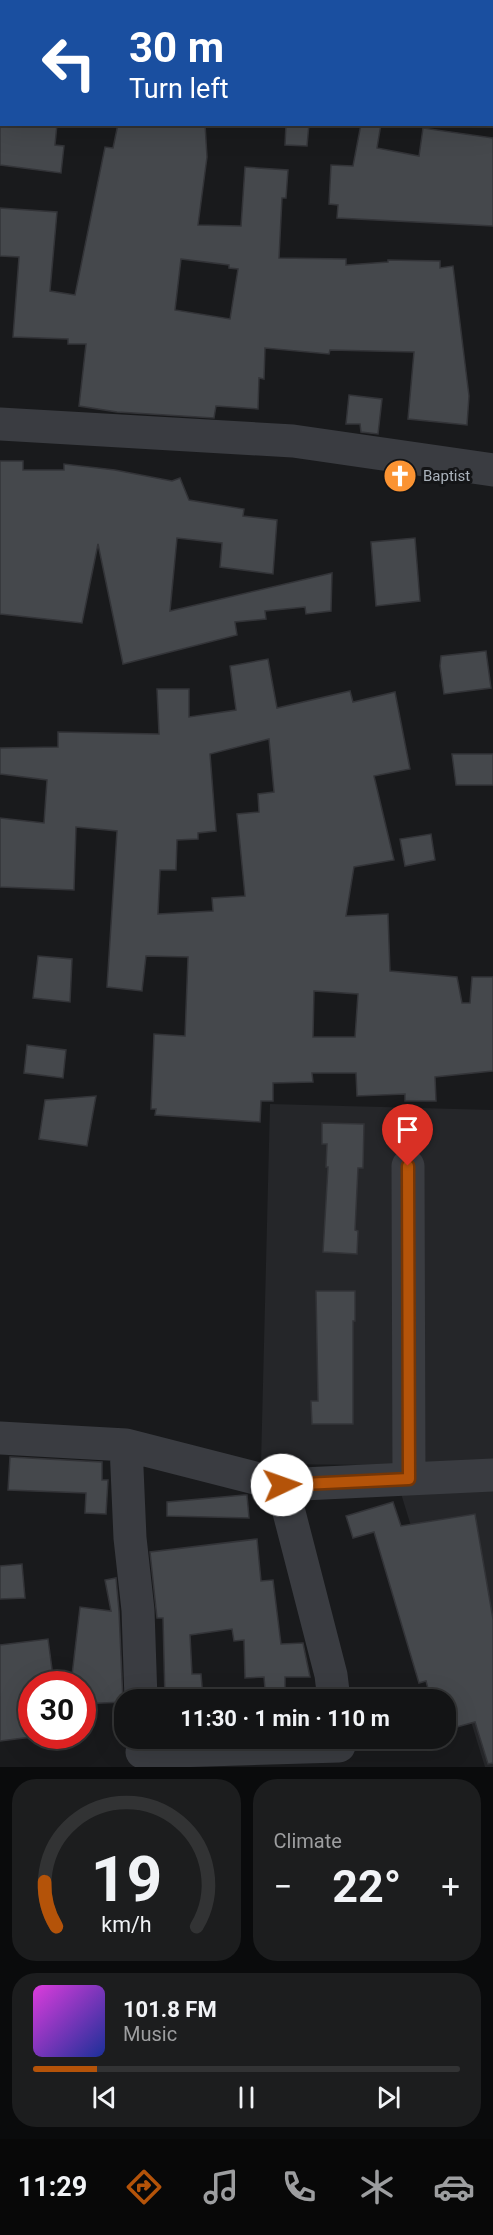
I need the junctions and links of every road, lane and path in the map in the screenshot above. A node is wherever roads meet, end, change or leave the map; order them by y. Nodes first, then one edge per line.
1 (0, 424) edge
2 (493, 470) edge
3 (408, 1166) dead end
4 (0, 1438) edge
5 (126, 1445) junction
6 (493, 1475) edge
7 (409, 1479) junction
8 (282, 1485) junction
9 (141, 1689) edge
10 (333, 1689) edge
11 (339, 1750) edge
12 (143, 1752) edge

1 - 2 street
3 - 7 street
4 - 5 street
5 - 8 street
5 - 9 street
6 - 7 street
7 - 8 street
8 - 10 street
11 - 12 street

